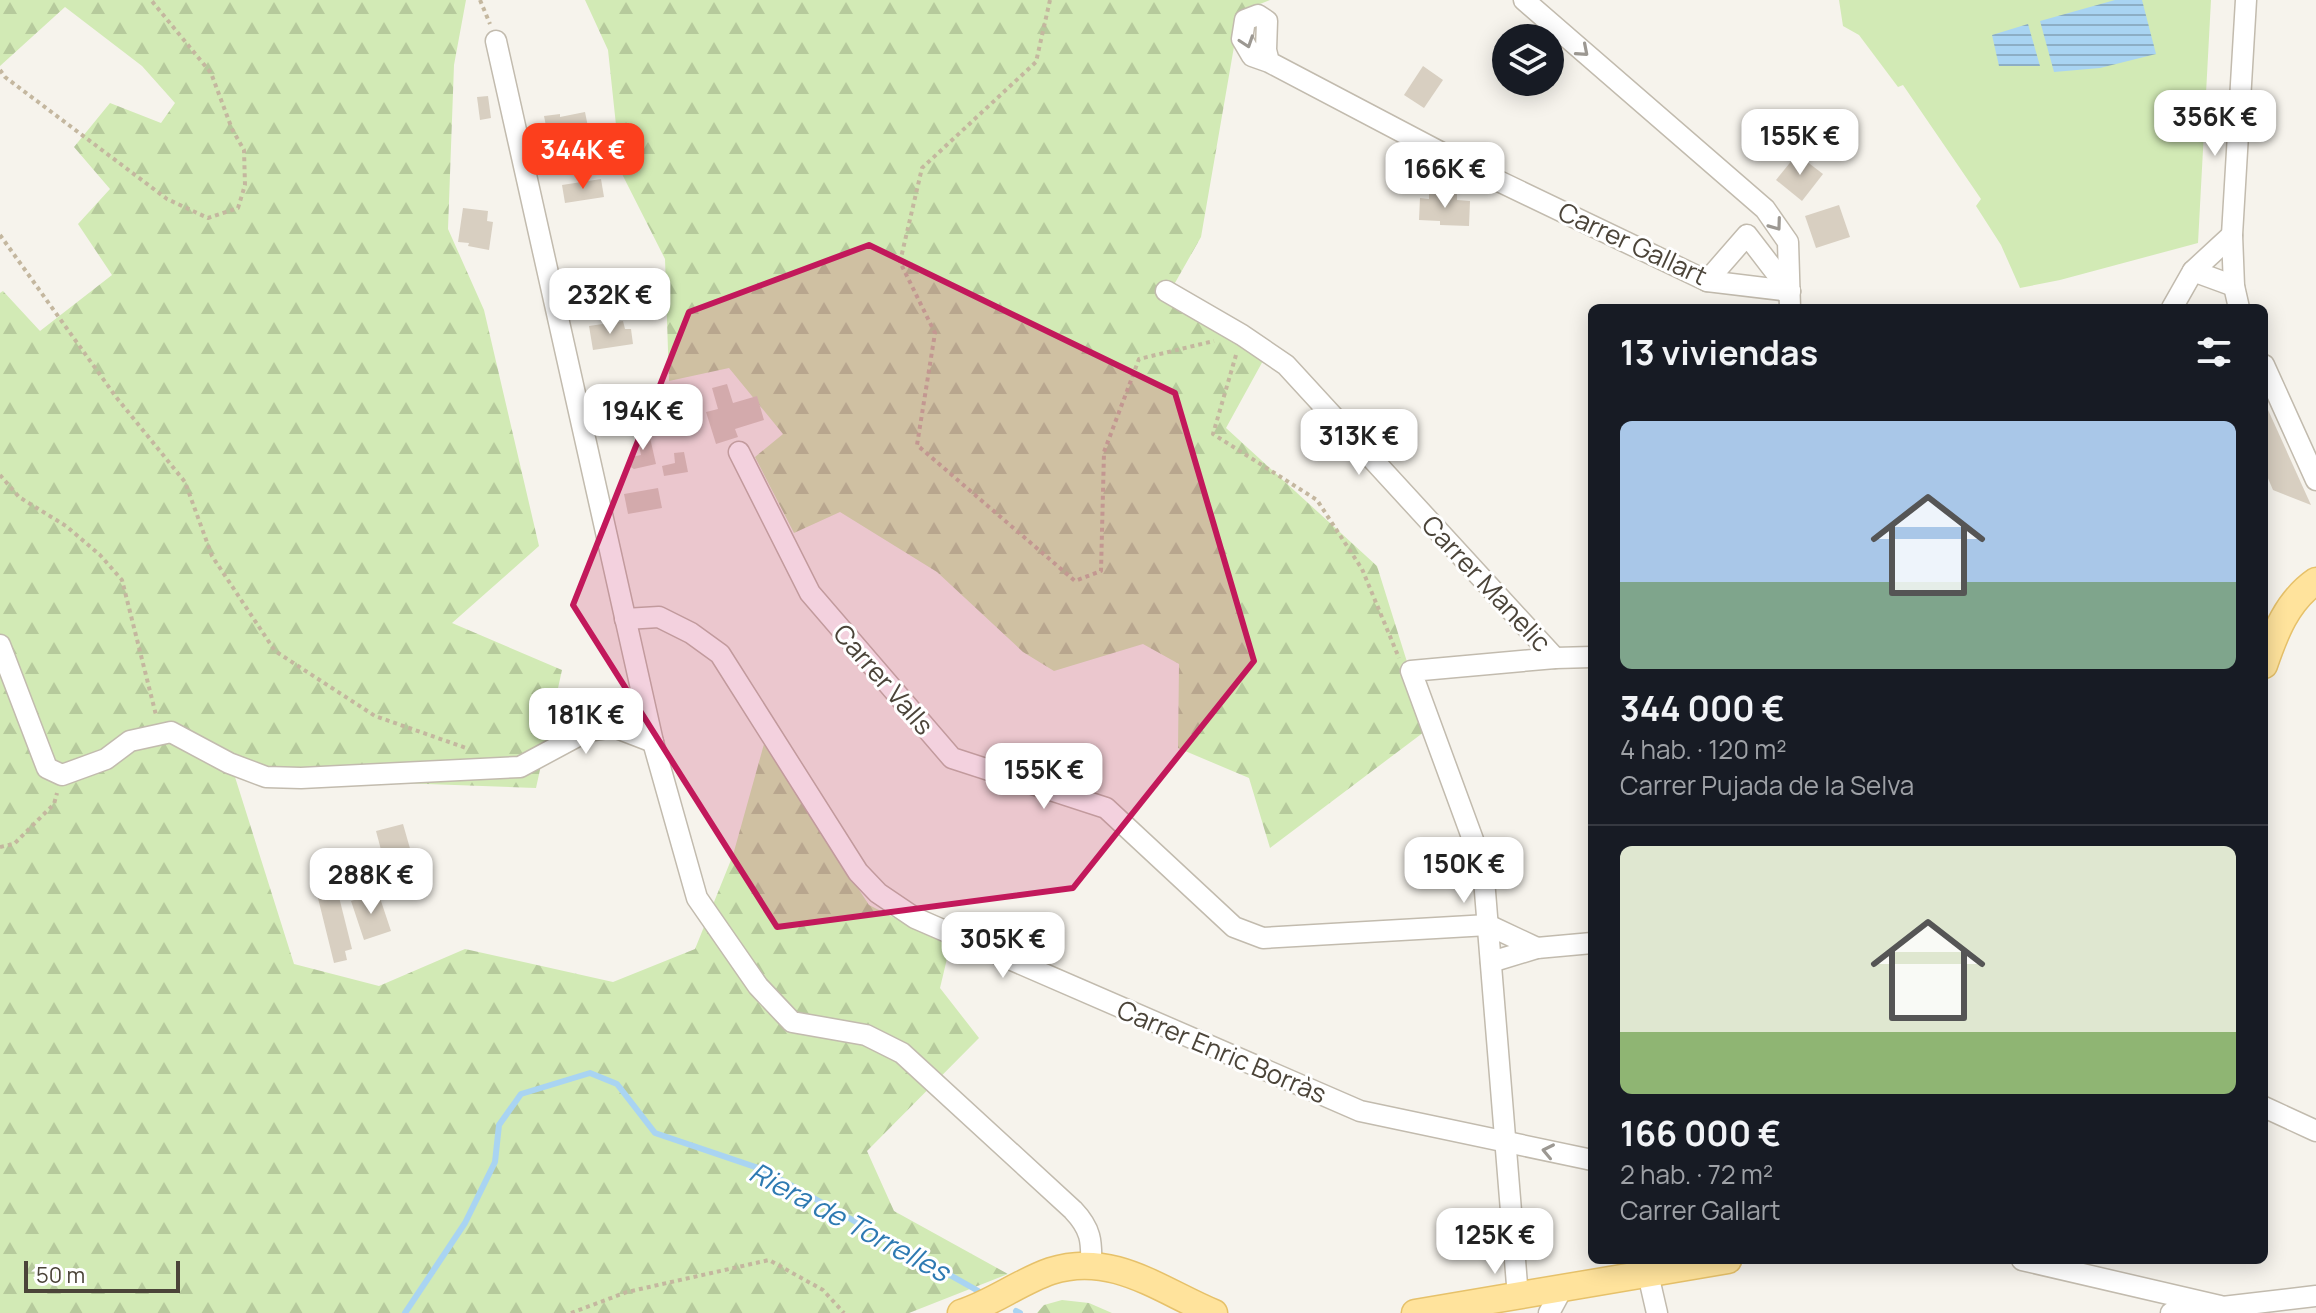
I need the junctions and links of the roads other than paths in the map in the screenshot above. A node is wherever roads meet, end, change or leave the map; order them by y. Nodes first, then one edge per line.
1 (1524, 0) edge
2 (2246, 0) edge
3 (496, 41) dead end
4 (1269, 62) dead end
5 (2232, 235) junction
6 (2193, 271) junction
7 (1707, 281) junction
8 (2234, 286) junction
9 (1166, 291) dead end
10 (1790, 300) edge
11 (2174, 304) edge
12 (2238, 304) edge
13 (2268, 374) edge
14 (739, 452) dead end
15 (2316, 480) edge
16 (2316, 581) edge
17 (625, 619) junction
18 (0, 645) edge
19 (2268, 654) edge
20 (1588, 657) edge
21 (1555, 658) junction
22 (653, 742) junction
23 (1488, 925) junction
24 (1588, 943) edge
25 (1537, 948) junction
26 (1491, 962) junction
27 (2268, 1109) edge
28 (2313, 1130) edge
29 (1504, 1141) junction
30 (1588, 1159) edge
31 (1705, 1264) edge
32 (2039, 1264) edge
33 (1091, 1266) junction
34 (1648, 1274) junction
35 (1562, 1289) junction
36 (2316, 1296) edge
37 (1518, 1297) junction
38 (2220, 1306) junction
39 (988, 1307) edge
40 (961, 1313) edge
41 (1214, 1313) edge
42 (1415, 1313) edge
43 (1549, 1313) edge
44 (1657, 1313) edge
45 (2171, 1313) edge

1 -> 10 street
2 - 5 street
3 - 17 street
4 - 7 street, Carrer Gallart
5 - 6 street
5 - 8 street
6 - 8 street
6 - 11 street
7 - 10 street, Carrer Gallart
7 - 10 street
8 - 12 street
9 - 21 street, Carrer Manelic
13 - 15 street
14 - 23 street, Carrer Valls
16 - 19 main road
17 - 22 street
17 - 29 street, Carrer Enric Borràs
18 - 22 street
20 - 21 street
21 - 23 street
22 - 33 street
23 - 25 street, Carrer Valls
23 - 26 street
24 - 25 street
25 - 26 street
26 - 29 street
27 - 28 street
30 -> 29 street, Carrer Enric Borràs
29 - 37 street
31 - 34 main road
32 - 38 street
33 - 39 main road
33 - 41 main road
34 - 35 main road
34 - 44 street
35 - 37 main road
35 - 43 street
36 - 38 street
37 - 42 main road
38 - 45 street
39 - 40 main road

